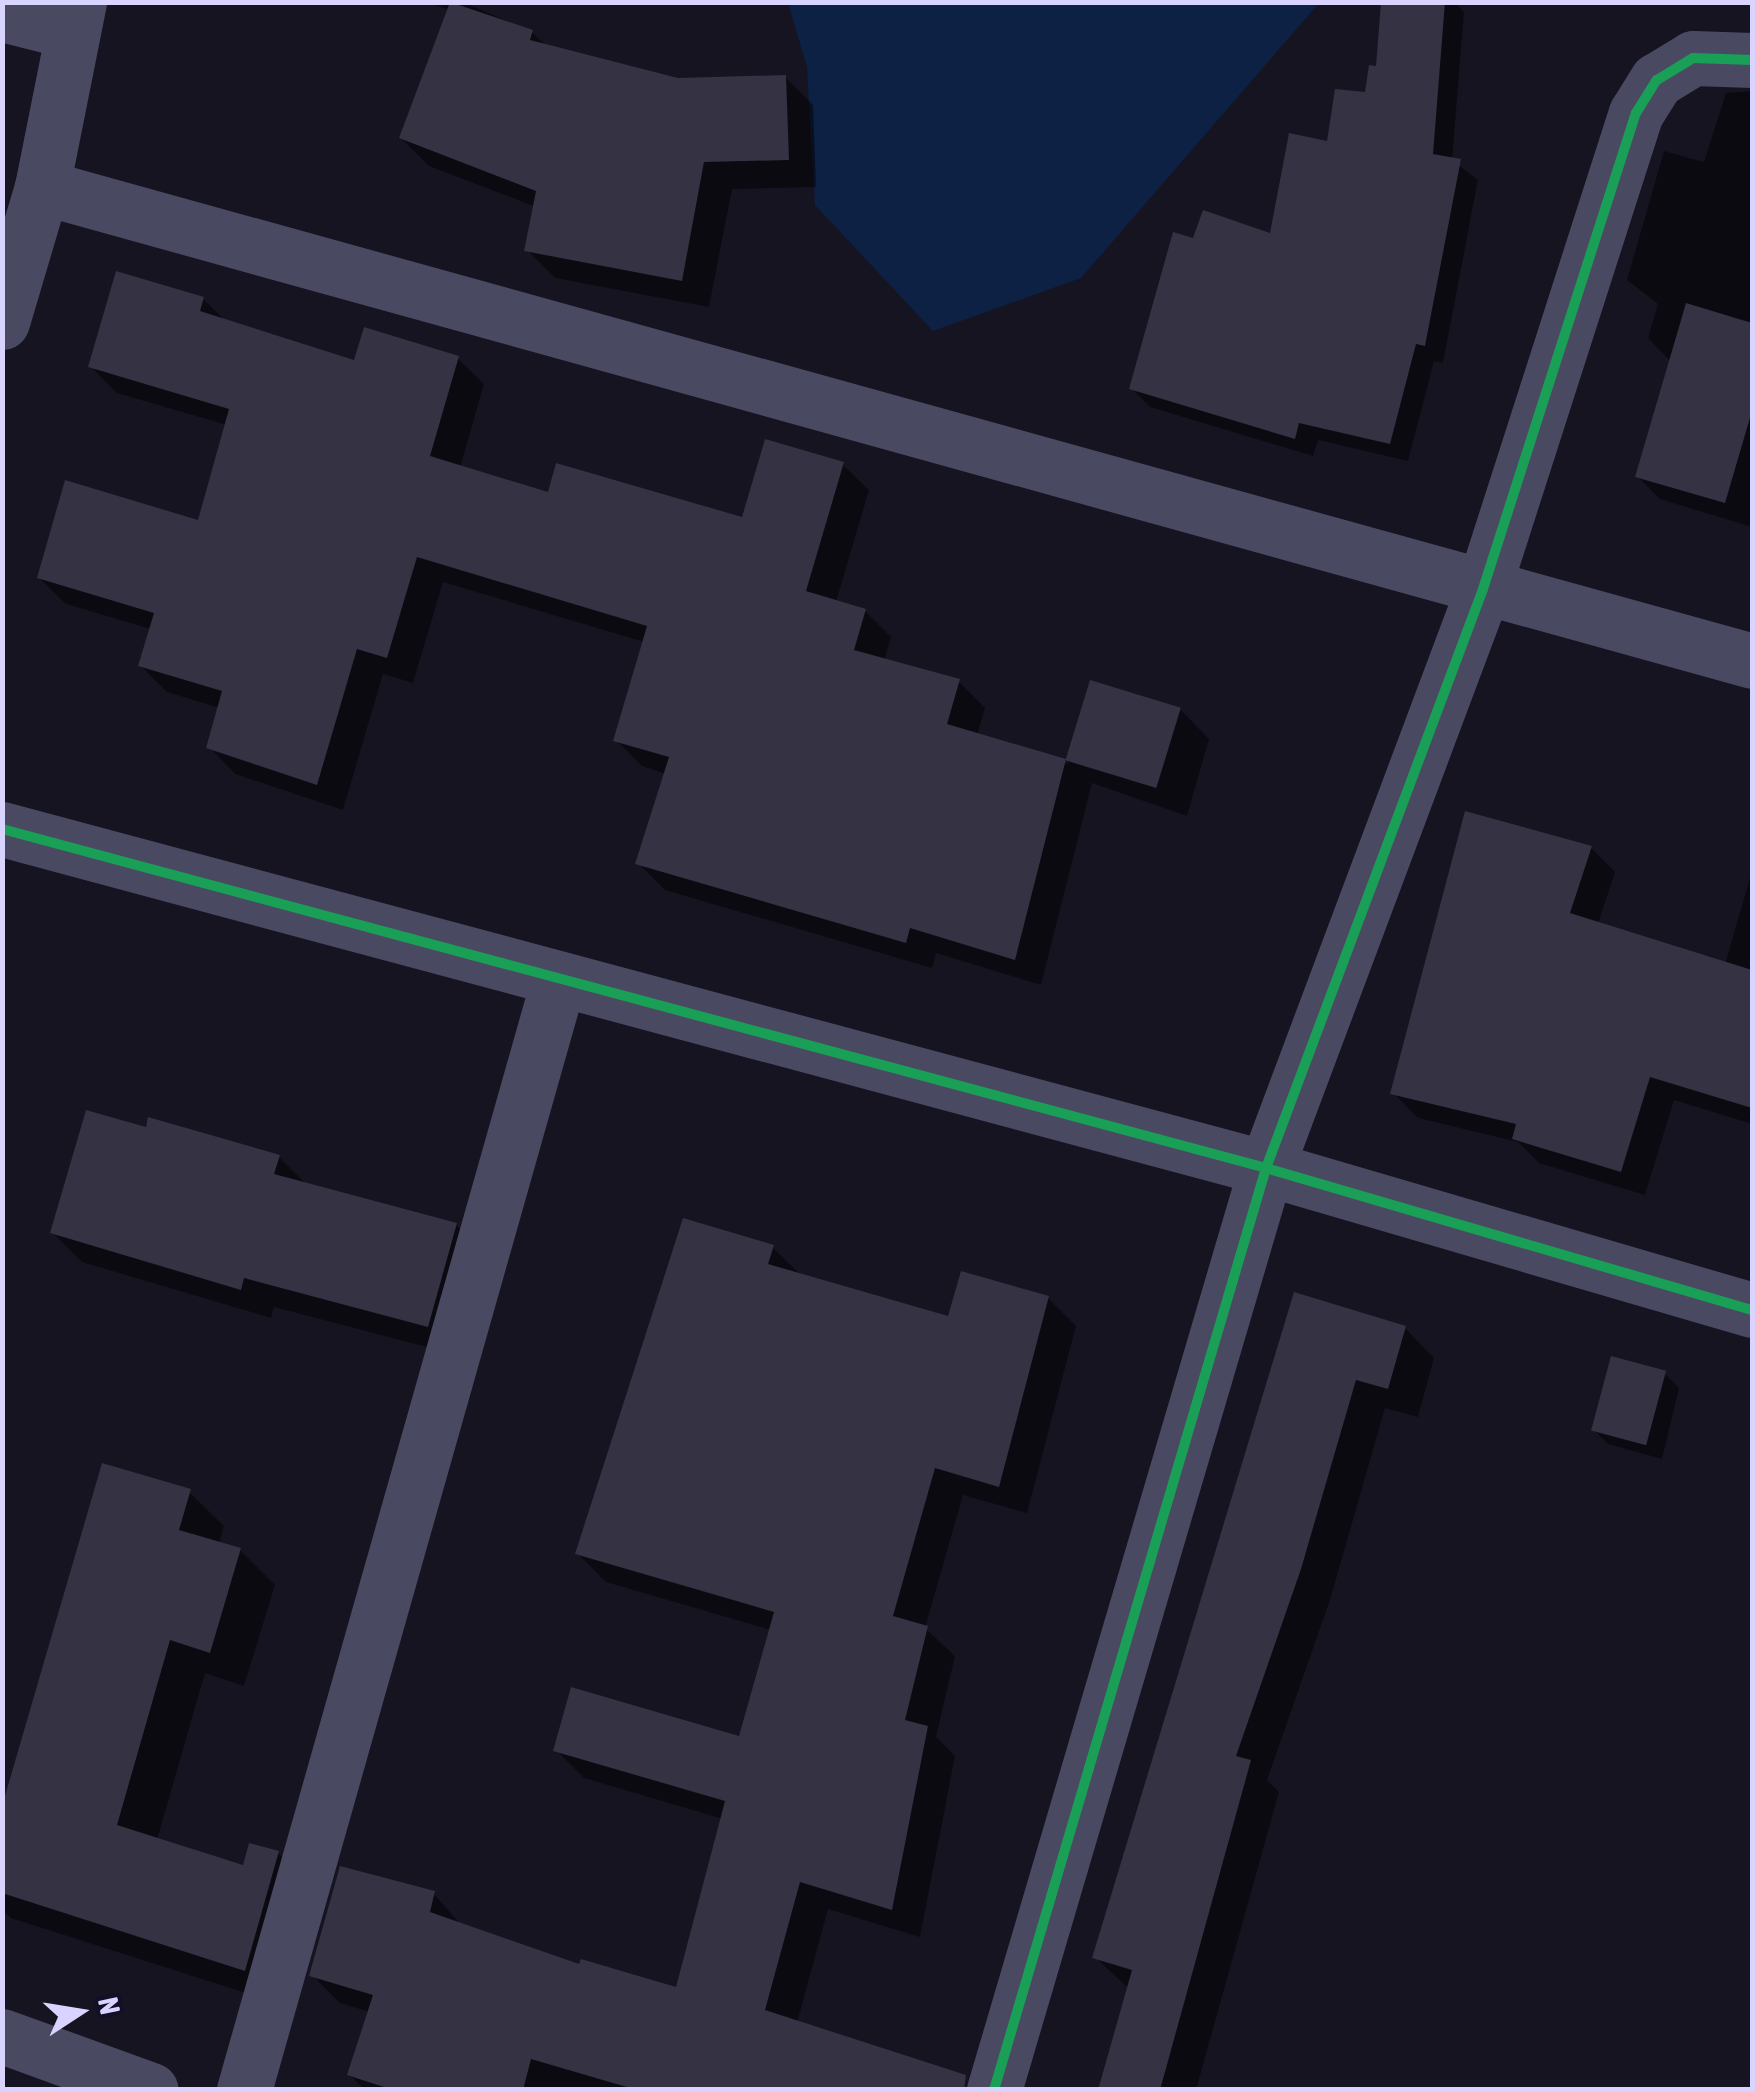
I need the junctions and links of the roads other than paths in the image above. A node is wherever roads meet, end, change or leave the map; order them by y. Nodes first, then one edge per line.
1 (2, 14) edge
2 (74, 17) edge
3 (1752, 60) edge
4 (42, 187) junction
5 (2, 322) edge
6 (1483, 589) junction
7 (1752, 661) edge
8 (2, 829) edge
9 (558, 982) junction
10 (1266, 1168) junction
11 (1752, 1310) edge
12 (2, 2036) edge
13 (151, 2090) edge
14 (244, 2090) edge
15 (994, 2090) edge

1 - 2 street
2 - 4 street
3 - 6 street
4 - 5 street
4 - 6 street
6 - 7 street
6 - 10 street
8 - 9 street
9 - 10 street
9 - 14 street
10 - 11 street
10 - 15 street
12 - 13 street

